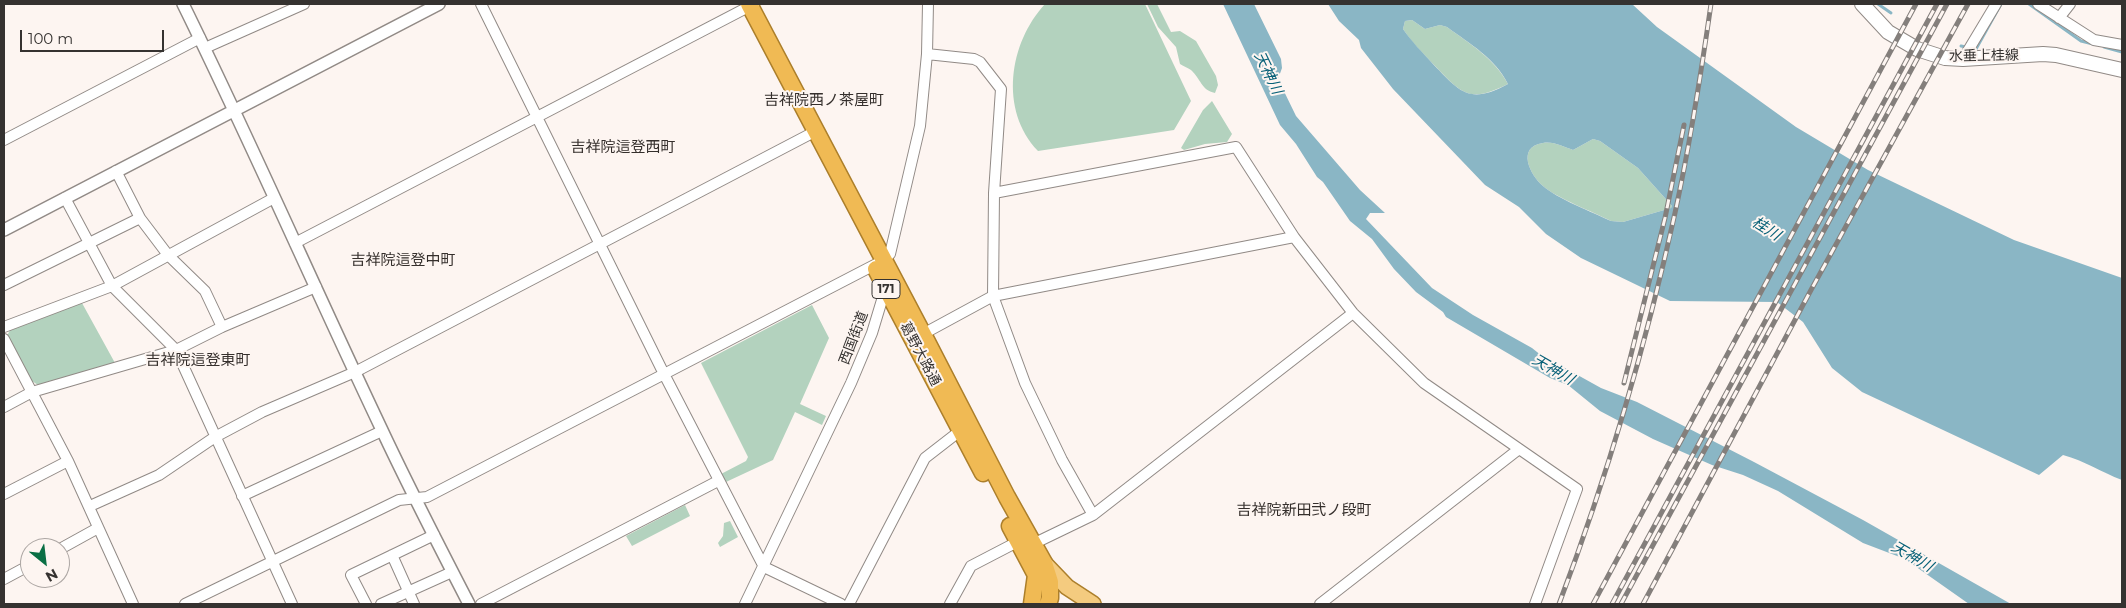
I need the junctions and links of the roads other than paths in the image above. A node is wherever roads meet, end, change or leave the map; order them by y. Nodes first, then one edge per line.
1 (183, 4) edge
2 (304, 4) edge
3 (439, 4) edge
4 (481, 4) edge
5 (928, 4) edge
6 (1862, 4) edge
7 (1996, 4) edge
8 (2038, 4) edge
9 (2070, 4) edge
10 (746, 6) edge
11 (2059, 18) junction
12 (203, 43) junction
13 (2122, 45) edge
14 (1967, 53) junction
15 (927, 54) junction
16 (2122, 70) edge
17 (235, 109) junction
18 (537, 118) junction
19 (811, 133) junction
20 (4, 140) edge
21 (116, 172) junction
22 (994, 193) junction
23 (65, 198) junction
24 (274, 198) junction
25 (140, 218) junction
26 (4, 230) edge
27 (1294, 237) junction
28 (89, 243) junction
29 (295, 243) junction
30 (600, 243) junction
31 (168, 255) junction
32 (879, 262) junction
33 (4, 285) edge
34 (112, 286) junction
35 (885, 286) junction
36 (316, 287) junction
37 (993, 296) junction
38 (1353, 312) junction
39 (4, 327) edge
40 (222, 328) junction
41 (923, 334) junction
42 (4, 339) edge
43 (176, 350) junction
44 (354, 372) junction
45 (664, 374) junction
46 (32, 392) junction
47 (4, 407) edge
48 (965, 427) junction
49 (382, 431) junction
50 (215, 437) junction
51 (1519, 448) junction
52 (68, 461) junction
53 (718, 481) junction
54 (4, 494) edge
55 (242, 496) junction
56 (415, 499) junction
57 (90, 506) junction
58 (1093, 515) junction
59 (98, 528) junction
60 (434, 535) junction
61 (1026, 541) junction
62 (70, 543) edge
63 (392, 556) junction
64 (272, 562) junction
65 (764, 567) junction
66 (1040, 569) junction
67 (20, 570) edge
68 (452, 572) junction
69 (4, 579) edge
70 (409, 592) junction
71 (1088, 601) edge
72 (1053, 602) edge
73 (133, 604) edge
74 (184, 604) edge
75 (292, 604) edge
76 (366, 604) edge
77 (381, 604) edge
78 (414, 604) edge
79 (469, 604) edge
80 (481, 604) edge
81 (745, 604) edge
82 (841, 604) edge
83 (849, 604) edge
84 (950, 604) edge
85 (1033, 604) edge
86 (1320, 604) edge
87 (1535, 604) edge

1 - 12 street
2 - 12 street
3 - 17 street
4 - 18 street
5 - 15 street
6 - 14 main road, 水垂上桂線
7 - 14 street
8 - 11 street
9 - 11 street
10 - 18 street
10 - 19 highway, 葛野大路通 / 171
11 - 13 street
12 - 17 street
12 - 20 street
14 - 16 main road, 水垂上桂線
15 - 22 street
15 - 32 street
17 - 21 street
17 - 24 street
18 - 29 street
18 - 30 street
19 - 30 street
19 - 32 highway, 葛野大路通 / 171
21 - 23 street
21 - 25 street
22 - 27 street
22 - 37 street
23 - 26 street
23 - 28 street
24 - 29 street
24 - 31 street
25 - 28 street
25 - 31 street
27 - 37 street
27 - 38 street
28 - 33 street
28 - 34 street
29 - 36 street
30 - 44 street
30 - 45 street
31 - 34 street
31 - 40 street
32 - 35 highway, 葛野大路通 / 171
32 - 41 highway, 葛野大路通 / 171
32 - 45 street
34 - 39 street
34 - 43 street
35 - 48 highway, 葛野大路通 / 171
35 - 65 street, 西国街道
36 - 40 street
36 - 44 street
37 - 41 street
37 - 58 street
38 - 51 street
38 - 58 street
40 - 43 street
41 - 48 highway, 葛野大路通 / 171
42 - 46 street
43 - 46 street
43 - 50 street
44 - 49 street
44 - 50 street
45 - 53 street
45 - 56 street
46 - 47 street
46 - 52 street
48 - 61 highway, 葛野大路通 / 171
48 - 83 street
49 - 55 street
49 - 56 street
50 - 55 street
50 - 57 street
51 - 86 street
51 - 87 street
52 - 54 street
52 - 57 street
53 - 65 street
53 - 80 street
55 - 64 street
56 - 60 street
56 - 64 street
57 - 59 street
58 - 61 street
59 - 62 street
59 - 73 street
60 - 63 street
60 - 68 street
61 - 66 highway, 葛野大路通 / 171
61 - 84 street
63 - 70 street
63 - 76 street
64 - 74 street
64 - 75 street
65 - 81 street, 西国街道
65 - 82 street
66 - 71 main road, 葛野大路通
66 - 72 highway, 葛野大路通 / 171
66 - 85 highway
67 - 69 street
68 - 70 street
68 - 79 street
70 - 77 street
70 - 78 street
71 - 72 main road
72 - 85 main road

